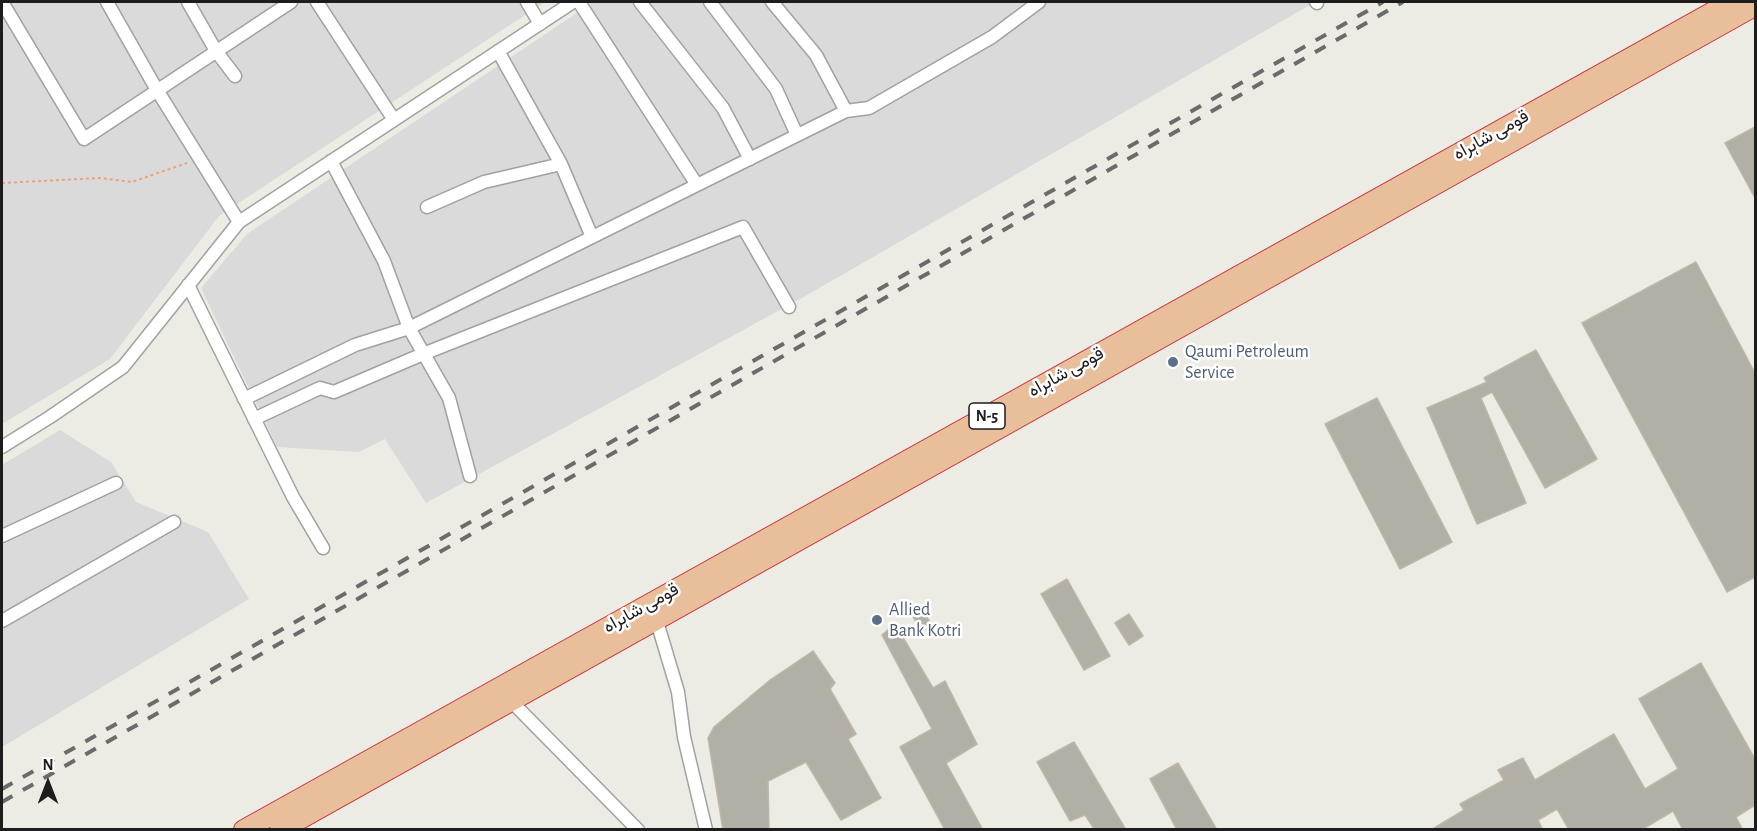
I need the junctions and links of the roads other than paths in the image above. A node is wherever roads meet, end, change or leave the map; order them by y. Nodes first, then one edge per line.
1 (2, 2) edge
2 (106, 2) edge
3 (188, 2) edge
4 (291, 2) edge
5 (317, 2) edge
6 (527, 2) edge
7 (573, 2) edge
8 (579, 2) edge
9 (640, 2) edge
10 (710, 2) edge
11 (772, 2) edge
12 (1039, 2) edge
13 (1731, 2) edge
14 (1755, 5) edge
15 (540, 24) junction
16 (216, 51) junction
17 (498, 51) junction
18 (235, 76) dead end
19 (157, 90) junction
20 (846, 111) junction
21 (394, 120) junction
22 (797, 135) junction
23 (750, 159) junction
24 (331, 161) junction
25 (561, 164) junction
26 (697, 185) junction
27 (426, 207) dead end
28 (239, 222) junction
29 (592, 237) junction
30 (188, 285) junction
31 (789, 307) dead end
32 (409, 328) junction
33 (423, 354) junction
34 (244, 399) junction
35 (254, 419) junction
36 (2, 447) edge
37 (470, 476) dead end
38 (116, 483) dead end
39 (174, 522) dead end
40 (2, 536) edge
41 (323, 548) dead end
42 (653, 611) junction
43 (2, 621) edge
44 (505, 694) junction
45 (244, 830) edge
46 (280, 830) edge
47 (638, 830) edge
48 (706, 830) edge

1 - 19 street
2 - 19 street
3 - 16 street
4 - 16 street
5 - 21 street
6 - 15 street
7 - 15 street
8 - 26 street
9 - 23 street
10 - 22 street
11 - 20 street
12 - 20 street
13 - 42 highway, قومی شاہراہ / N-5
14 - 42 highway, قومی شاہراہ / N-5
15 - 17 street
16 - 18 street
16 - 19 street
17 - 21 street
17 - 25 street
19 - 28 street
20 - 22 street
21 - 24 street
22 - 23 street
23 - 26 street
24 - 28 street
24 - 32 street
25 - 27 street
25 - 29 street
26 - 29 street
28 - 30 street
29 - 32 street
30 - 34 street
30 - 36 street
31 - 33 street
32 - 33 street
32 - 34 street
33 - 35 street
33 - 37 street
34 - 35 street
35 - 41 street
38 - 40 street
39 - 43 street
42 - 44 highway, قومی شاہراہ / N-5
42 - 48 street
44 - 45 highway, قومی شاہراہ / N-5
44 - 46 highway, قومی شاہراہ / N-5
44 - 47 street

